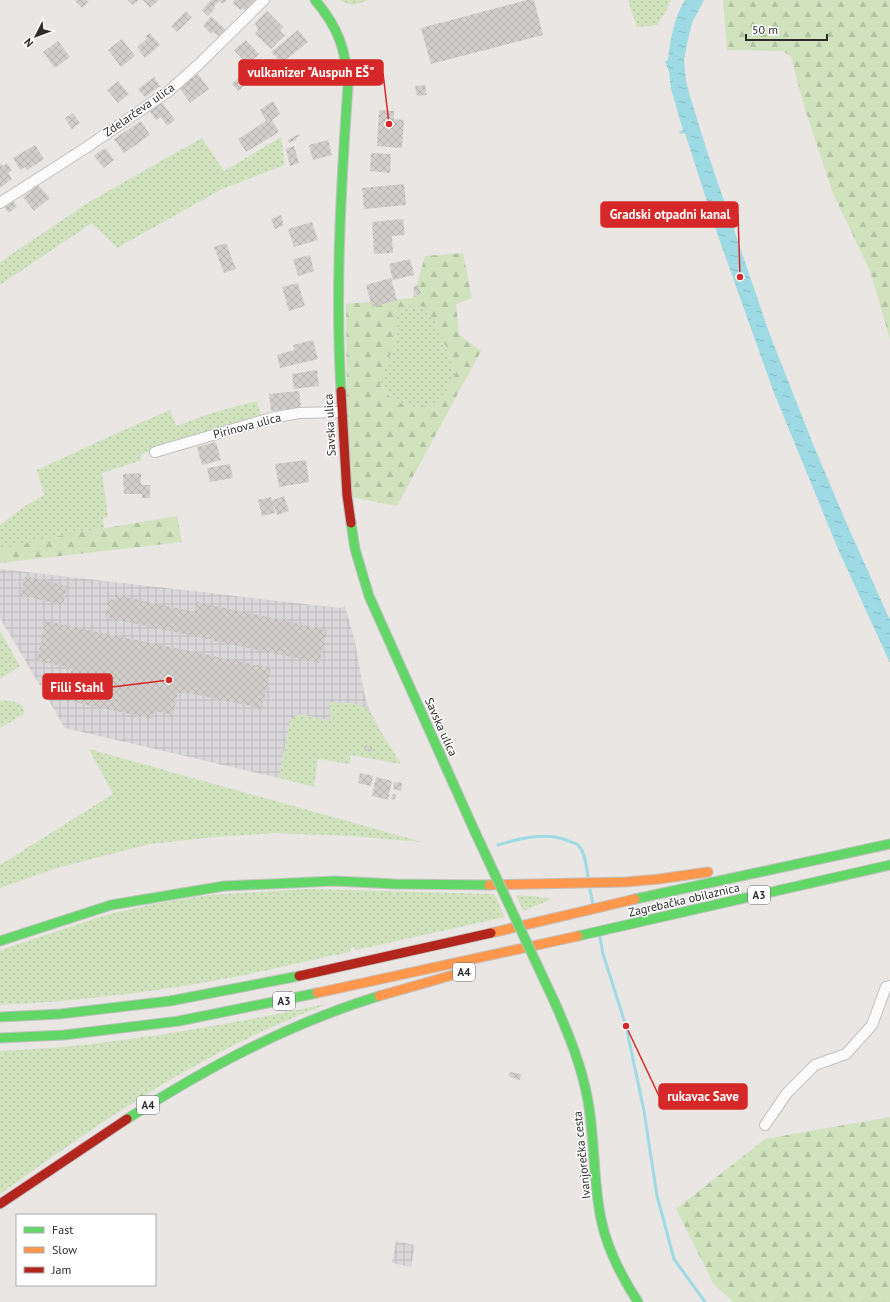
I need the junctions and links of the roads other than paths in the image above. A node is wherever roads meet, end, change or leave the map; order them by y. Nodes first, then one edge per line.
1 (264, 0) edge
2 (315, 0) edge
3 (0, 203) edge
4 (341, 412) junction
5 (155, 452) dead end
6 (890, 844) edge
7 (782, 858) dead end
8 (817, 859) junction
9 (886, 865) edge
10 (718, 870) dead end
11 (0, 941) edge
12 (565, 942) junction
13 (504, 962) dead end
14 (466, 971) dead end
15 (890, 986) edge
16 (555, 1003) joint
17 (0, 1017) edge
18 (0, 1038) edge
19 (765, 1125) dead end
20 (54, 1167) junction
21 (19, 1202) dead end
22 (0, 1204) edge
23 (638, 1302) edge

1 - 3 street, Zdelarčeva ulica
2 - 4 main road, Savska ulica
4 - 5 street, Pirinova ulica
4 - 16 main road, Savska ulica, bridge
6 - 8 main road, A3
7 - 8 main road
8 - 17 main road, A3
9 - 12 main road, Zagrebačka obilaznica / A3
10 - 11 main road
12 - 13 main road
12 - 18 main road, A3
14 - 20 main road, A4
15 - 19 street
16 - 23 main road, Ivanjorečka cesta
20 - 21 main road
20 - 22 main road

